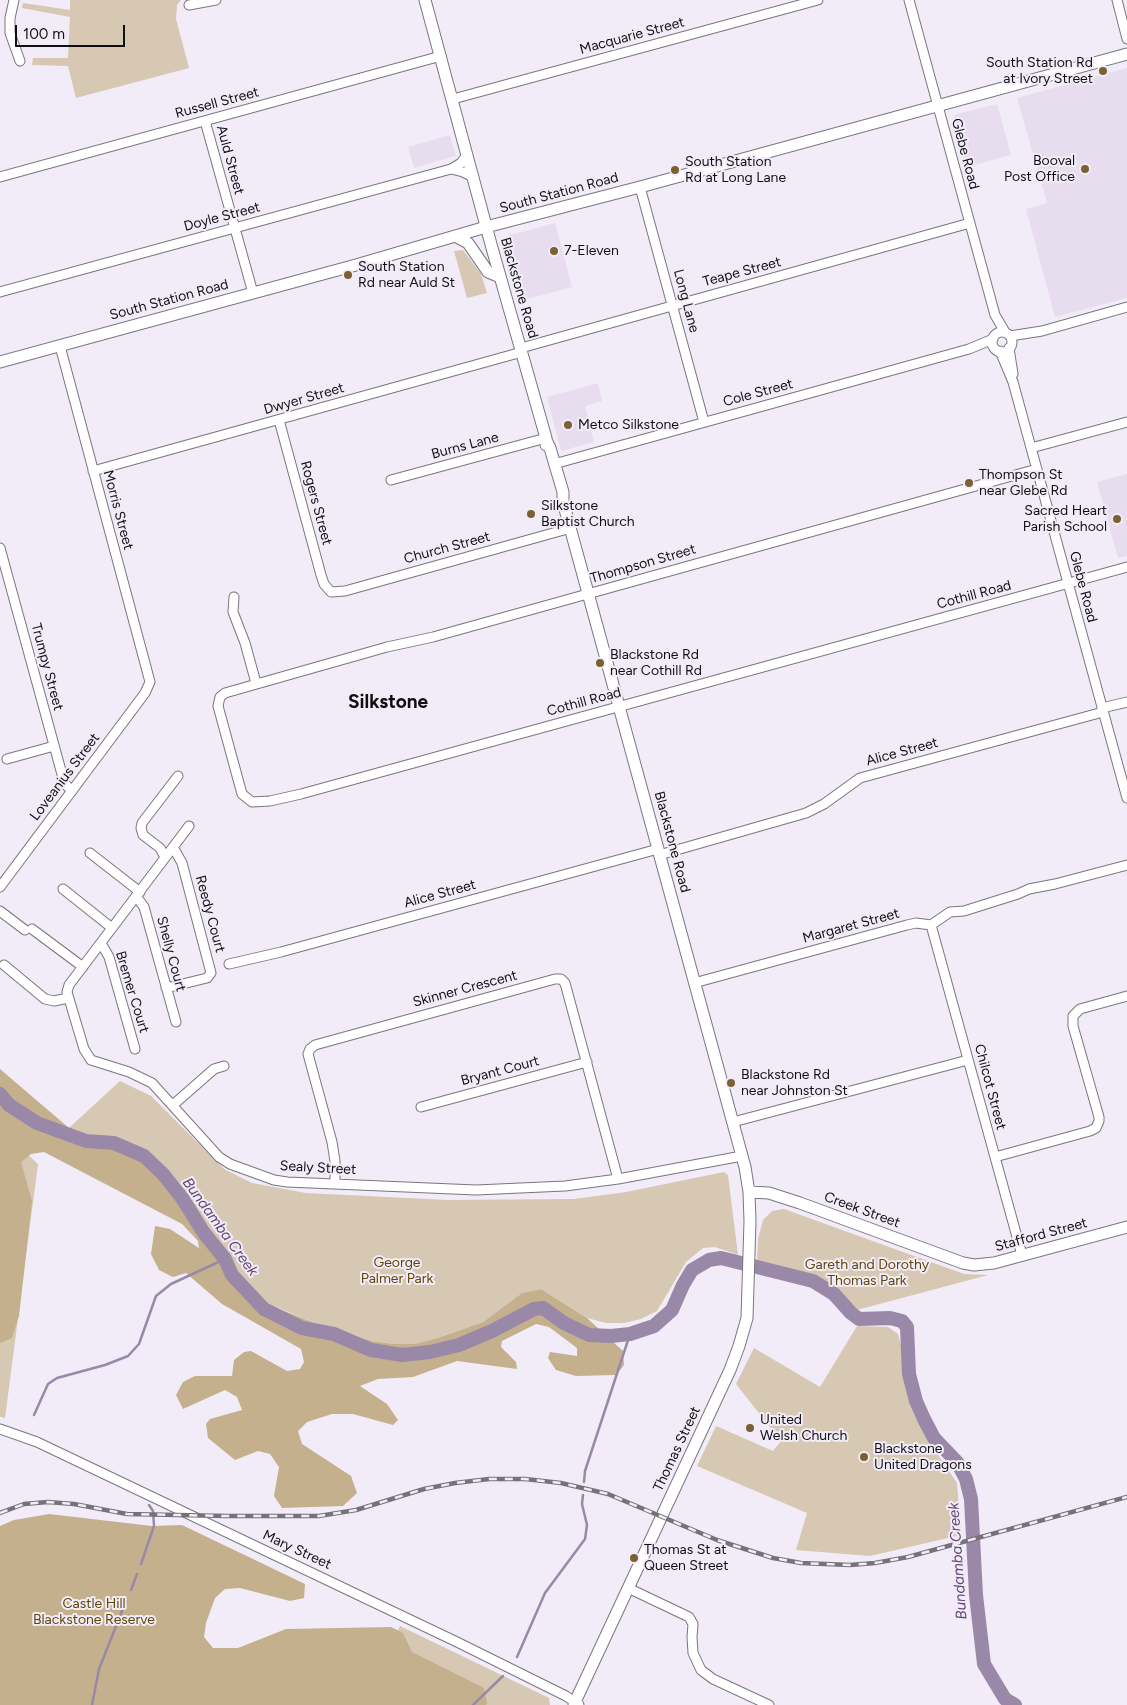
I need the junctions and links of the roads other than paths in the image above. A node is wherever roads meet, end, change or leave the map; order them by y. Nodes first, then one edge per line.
1 (14, 0) edge
2 (216, 0) edge
3 (425, 0) edge
4 (818, 0) edge
5 (909, 0) edge
6 (1117, 0) edge
7 (795, 3) edge
8 (189, 6) dead end
9 (1127, 39) edge
10 (1127, 54) edge
11 (441, 56) junction
12 (20, 62) dead end
13 (453, 100) junction
14 (938, 106) junction
15 (205, 121) junction
16 (468, 155) junction
17 (451, 169) junction
18 (0, 176) edge
19 (472, 177) junction
20 (640, 187) junction
21 (970, 223) junction
22 (486, 227) junction
23 (235, 228) junction
24 (454, 236) junction
25 (500, 277) junction
26 (0, 292) edge
27 (252, 293) junction
28 (673, 305) junction
29 (1127, 307) edge
30 (1004, 339) junction
31 (60, 346) junction
32 (969, 349) junction
33 (521, 350) junction
34 (998, 350) junction
35 (0, 362) edge
36 (1013, 382) junction
37 (279, 420) junction
38 (704, 422) junction
39 (1127, 422) edge
40 (546, 439) junction
41 (1031, 448) junction
42 (554, 464) junction
43 (1037, 469) junction
44 (94, 470) junction
45 (391, 480) dead end
46 (563, 502) junction
47 (571, 528) junction
48 (0, 548) edge
49 (1127, 567) edge
50 (1068, 584) junction
51 (330, 592) joint
52 (588, 593) junction
53 (234, 597) dead end
54 (150, 682) joint
55 (256, 683) junction
56 (1127, 702) edge
57 (619, 707) junction
58 (1103, 710) junction
59 (54, 746) junction
60 (7, 759) dead end
61 (178, 776) dead end
62 (72, 791) junction
63 (1127, 798) edge
64 (189, 826) dead end
65 (173, 847) junction
66 (659, 852) junction
67 (90, 853) dead end
68 (165, 857) junction
69 (1127, 865) edge
70 (0, 887) edge
71 (63, 889) dead end
72 (138, 894) junction
73 (0, 912) edge
74 (931, 925) junction
75 (112, 928) junction
76 (101, 943) junction
77 (229, 964) dead end
78 (4, 965) dead end
79 (83, 967) junction
80 (694, 983) junction
81 (166, 988) junction
82 (1127, 996) edge
83 (68, 998) junction
84 (176, 1022) dead end
85 (135, 1050) dead end
86 (968, 1060) junction
87 (587, 1062) junction
88 (224, 1066) dead end
89 (173, 1105) junction
90 (421, 1107) dead end
91 (733, 1122) junction
92 (742, 1156) junction
93 (995, 1157) junction
94 (618, 1179) junction
95 (335, 1183) junction
96 (749, 1192) junction
97 (1127, 1227) edge
98 (1022, 1256) junction
99 (963, 1263) joint
100 (0, 1429) edge
101 (628, 1588) junction
102 (575, 1704) edge
103 (769, 1705) edge

1 - 12 street
2 - 8 street
3 - 11 main road, Blackstone Road
4 - 7 street, Macquarie Street
5 - 14 street, Glebe Road
6 - 9 street
7 - 13 street, Macquarie Street
10 - 14 main road, South Station Road
11 - 13 main road, Blackstone Road
11 - 15 street, Russell Street
13 - 16 main road, Blackstone Road
14 - 20 main road, South Station Road
14 - 21 street, Glebe Road
15 - 18 street, Russell Street
15 - 23 street, Auld Street
16 - 17 street, Doyle Street
16 - 19 main road, Blackstone Road
17 - 19 street
17 - 23 street, Doyle Street
19 - 22 main road, Blackstone Road
20 - 22 main road, South Station Road
20 - 28 street, Long Lane
21 - 28 street, Teape Street
21 - 30 street, Glebe Road
22 - 24 main road, South Station Road
22 - 25 main road, Blackstone Road
23 - 26 street, Doyle Street
23 - 27 street, Auld Street
24 - 25 main road
24 - 27 main road, South Station Road
25 - 33 main road, Blackstone Road
27 - 31 main road, South Station Road
28 - 33 street, Teape Street
28 - 38 street, Long Lane
29 - 30 street, Cole Street
30 - 32 street, Cole Street
30 - 34 street, Cole Street
30 - 34 street, Glebe Road
30 - 36 street, Glebe Road
31 - 35 main road, South Station Road
31 - 44 street, Morris Street
32 - 34 street, Cole Street
32 - 38 street, Cole Street
33 - 37 street, Dwyer Street
33 - 40 main road, Blackstone Road
34 - 36 street, Glebe Road
36 - 41 street, Glebe Road
37 - 44 street, Dwyer Street
37 - 51 street, Rogers Street
38 - 42 street, Cole Street
39 - 41 street
40 - 42 main road, Blackstone Road
40 - 45 street, Burns Lane
40 - 46 main road, Blackstone Road
41 - 43 street, Glebe Road
42 - 46 main road, Blackstone Road
43 - 50 street, Glebe Road
43 - 52 street, Thompson Street
44 - 54 street, Morris Street
46 - 47 main road, Blackstone Road
47 - 51 street, Church Street
47 - 52 main road, Blackstone Road
48 - 59 street, Trumpy Street
49 - 50 street, Cothill Road
50 - 57 street, Cothill Road
50 - 58 street, Glebe Road
52 - 55 street, Thompson Street
52 - 57 main road, Blackstone Road
53 - 55 street
54 - 62 street, Loveanius Street
55 - 57 street, Cothill Road
56 - 58 street, Alice Street
57 - 66 main road, Blackstone Road
58 - 63 street, Glebe Road
58 - 66 street, Alice Street
59 - 60 street
59 - 62 street, Trumpy Street
61 - 68 street
62 - 70 street, Loveanius Street
64 - 65 street
65 - 68 street
65 - 81 street, Reedy Court
66 - 77 street, Alice Street
66 - 80 main road, Blackstone Road
67 - 72 street
68 - 72 street
69 - 74 street
71 - 75 street
72 - 75 street
72 - 81 street, Shelly Court
73 - 79 street
74 - 80 street, Margaret Street
74 - 86 street, Chilcot Street
75 - 76 street
76 - 79 street
76 - 85 street, Bremer Court
78 - 83 street
79 - 83 street
80 - 91 main road, Blackstone Road
81 - 84 street, Shelly Court
82 - 93 street
83 - 89 street, Sealy Street
86 - 91 street
86 - 93 street, Chilcot Street
87 - 90 street, Bryant Court
87 - 94 street, Skinner Crescent
87 - 95 street, Skinner Crescent
88 - 89 street
89 - 95 street, Sealy Street
91 - 92 main road, Blackstone Road
92 - 94 street, Sealy Street
92 - 96 main road, Blackstone Road
93 - 98 street, Chilcot Street
94 - 95 street, Sealy Street
96 - 99 main road, Creek Street
96 - 101 main road, Thomas Street
97 - 98 main road, Stafford Street
98 - 99 main road, Stafford Street
100 - 102 street, Mary Street
101 - 102 main road, Thomas Street
101 - 103 street

